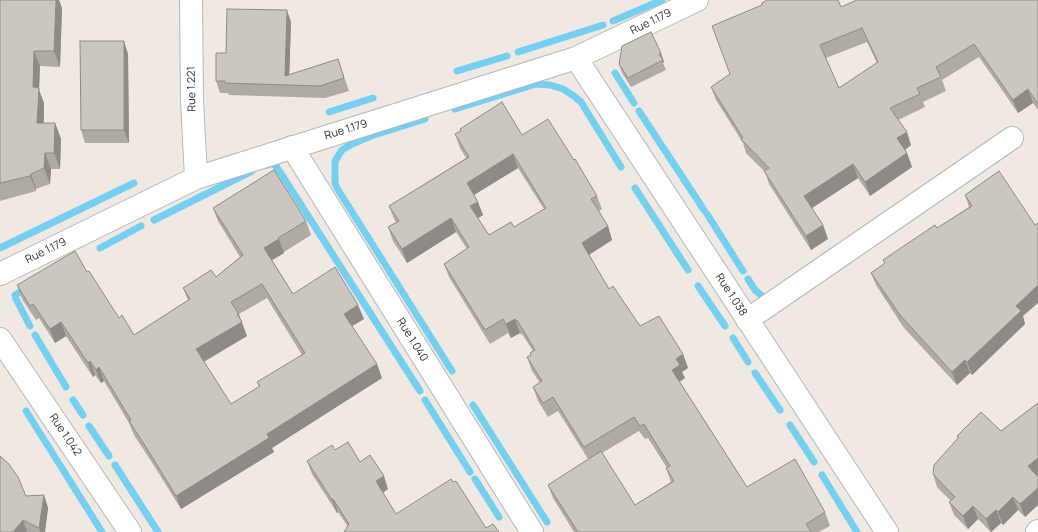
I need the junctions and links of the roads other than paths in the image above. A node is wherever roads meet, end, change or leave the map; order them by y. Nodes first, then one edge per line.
1 (191, 0) edge
2 (697, 0) edge
3 (576, 58) junction
4 (1012, 138) dead end
5 (292, 147) junction
6 (196, 178) junction
7 (0, 274) edge
8 (747, 320) junction
9 (0, 339) edge
10 (130, 532) edge
11 (532, 532) edge
12 (887, 532) edge

1 - 6 street, Rue 1.221
2 - 3 street, Rue 1.179
3 - 5 street, Rue 1.179
3 - 8 street, Rue 1.038
4 - 8 street
5 - 6 street, Rue 1.179
5 - 11 street, Rue 1.040
6 - 7 street, Rue 1.179
8 - 12 street, Rue 1.038
9 - 10 street, Rue 1.042

